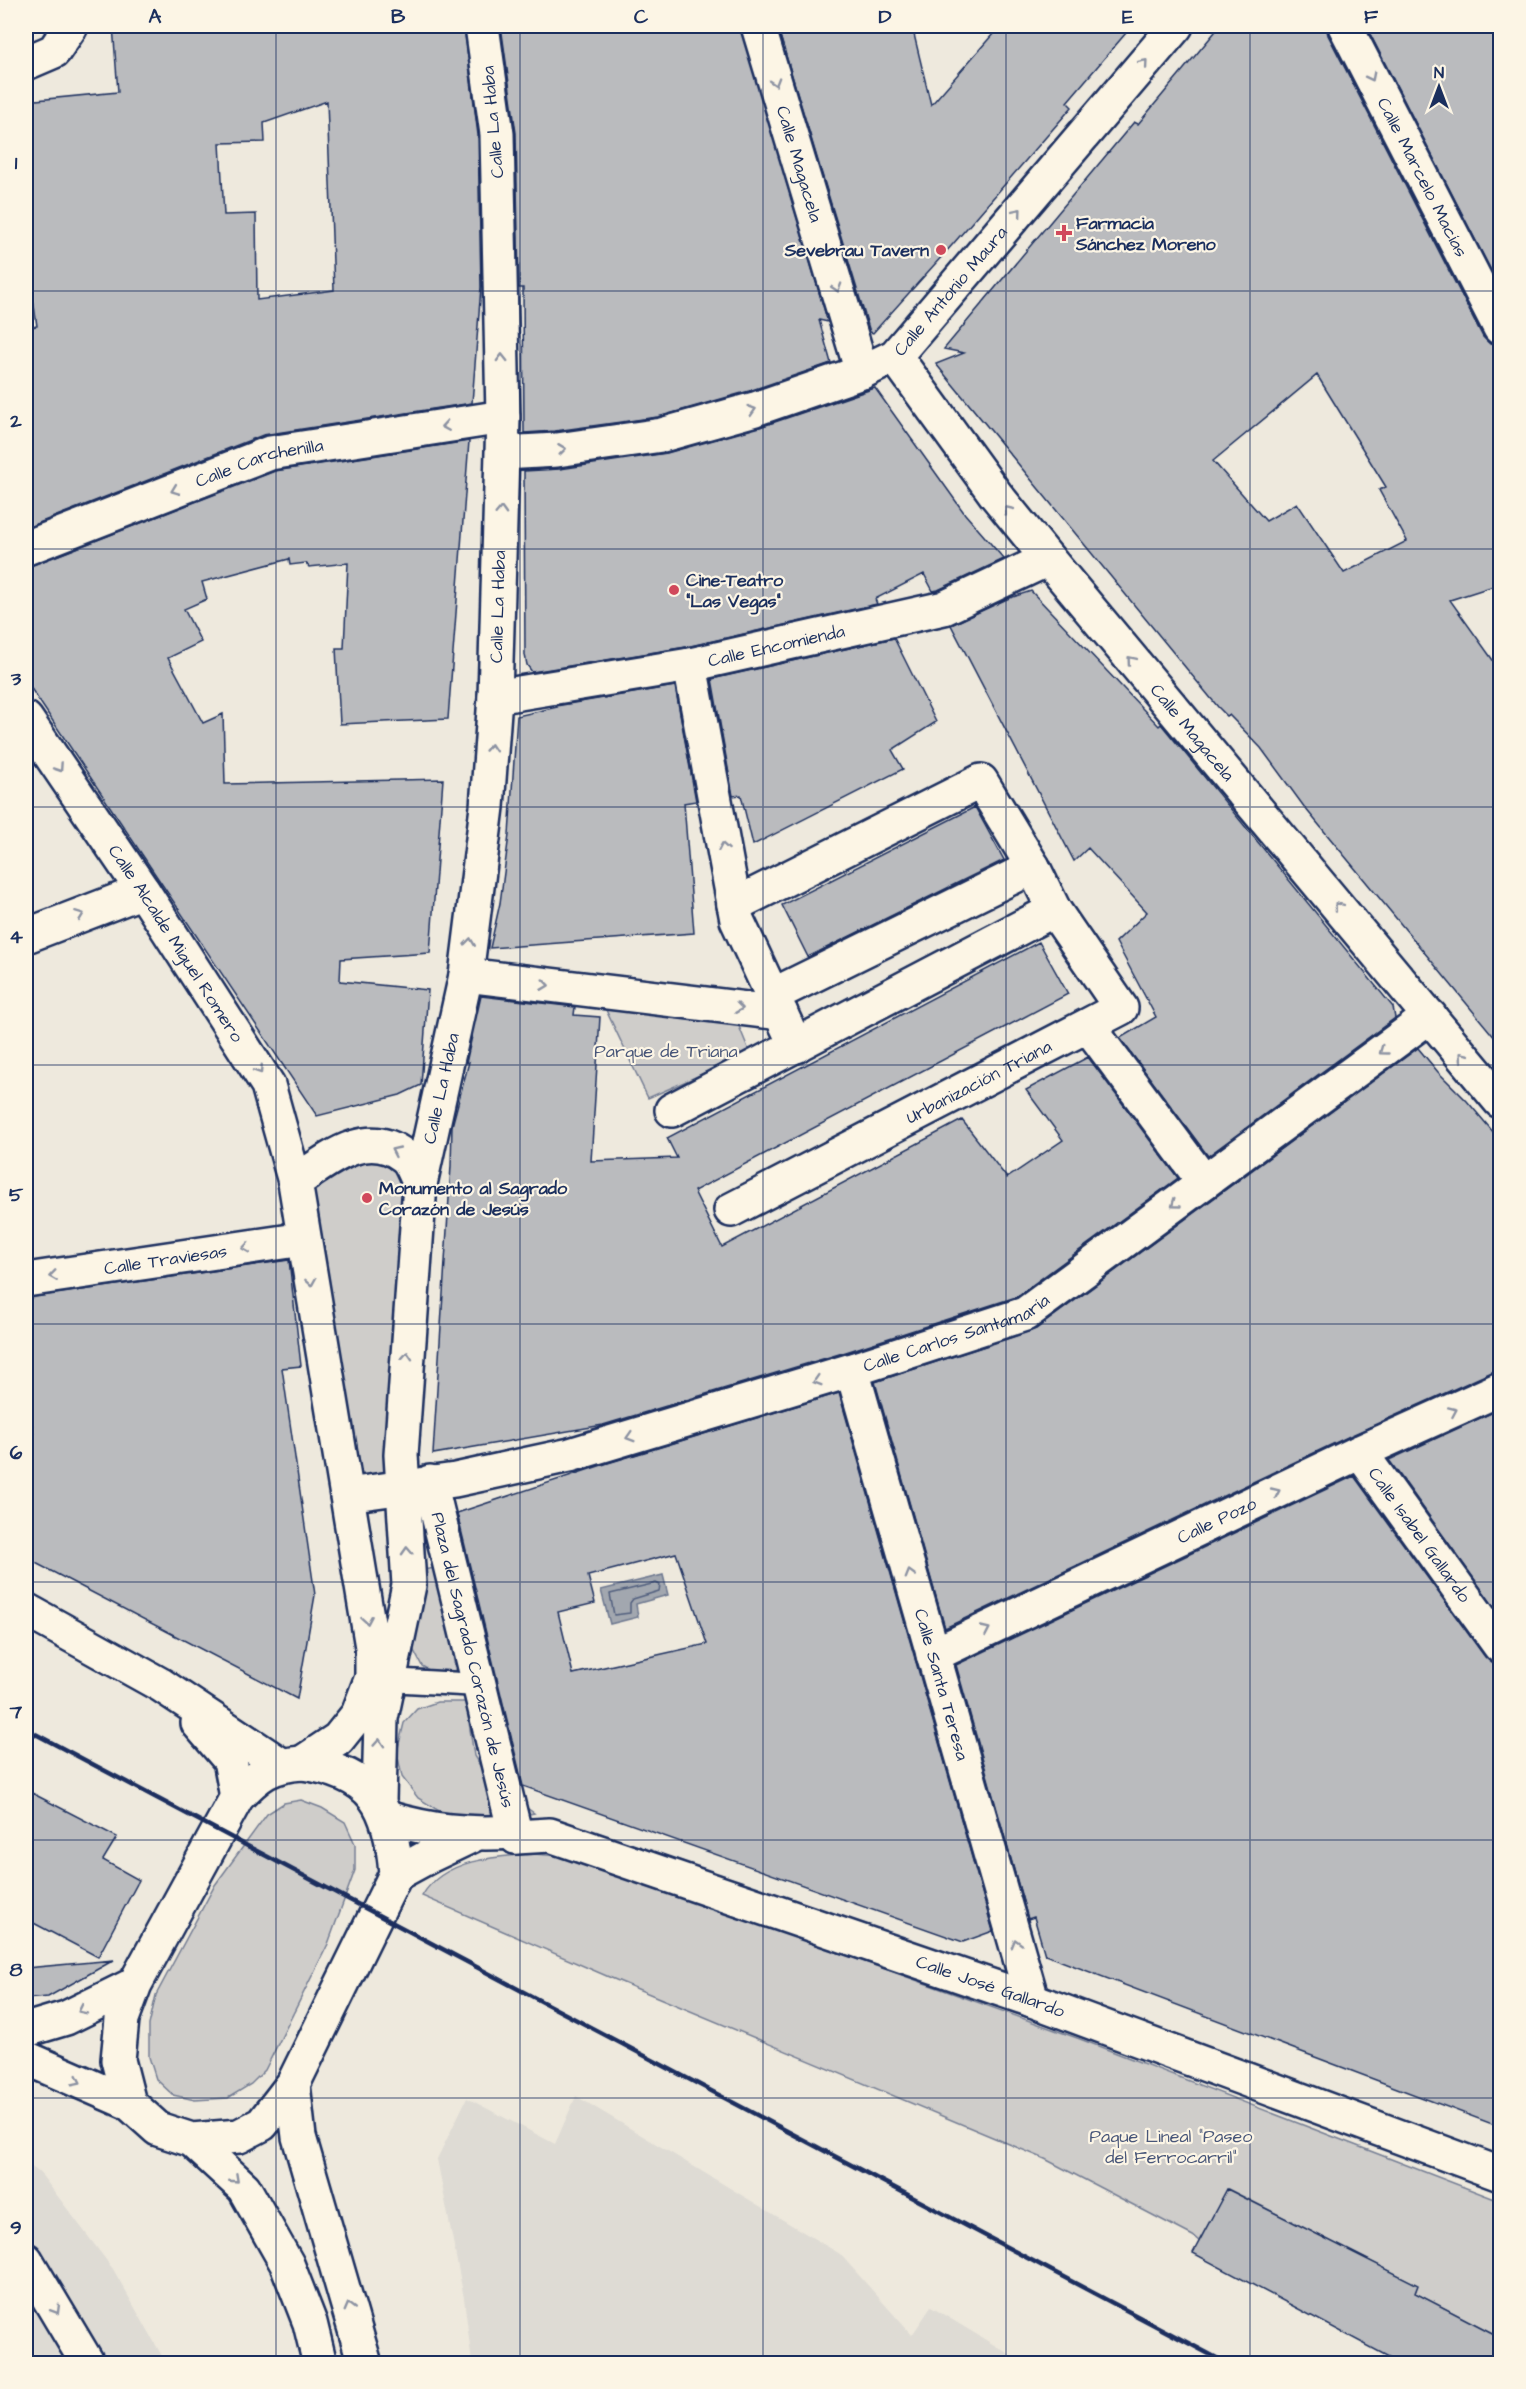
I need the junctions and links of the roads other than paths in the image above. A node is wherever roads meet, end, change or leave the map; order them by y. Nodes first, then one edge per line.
1 (71, 26) edge
2 (482, 26) edge
3 (758, 26) edge
4 (1176, 26) edge
5 (1345, 26) edge
6 (26, 63) edge
7 (1500, 328) edge
8 (895, 356) junction
9 (862, 372) junction
10 (503, 417) junction
11 (503, 453) junction
12 (26, 548) edge
13 (1048, 559) junction
14 (690, 665) junction
15 (495, 697) junction
16 (26, 719) edge
17 (1033, 867) junction
18 (143, 891) junction
19 (734, 904) junction
20 (1054, 910) junction
21 (26, 936) edge
22 (466, 975) junction
23 (777, 1004) junction
24 (1430, 1016) junction
25 (1089, 1026) junction
26 (796, 1046) junction
27 (1500, 1101) edge
28 (672, 1110) dead end
29 (295, 1182) junction
30 (1204, 1182) junction
31 (420, 1184) junction
32 (732, 1210) dead end
33 (304, 1239) junction
34 (26, 1280) edge
35 (852, 1370) junction
36 (1500, 1389) edge
37 (1360, 1452) junction
38 (416, 1484) junction
39 (346, 1495) junction
40 (26, 1610) edge
41 (1500, 1646) edge
42 (933, 1655) junction
43 (388, 1680) junction
44 (161, 1685) junction
45 (479, 1685) junction
46 (291, 1764) junction
47 (237, 1797) junction
48 (383, 1810) junction
49 (473, 1835) junction
50 (516, 1837) junction
51 (396, 1874) junction
52 (135, 1984) junction
53 (1032, 2000) junction
54 (26, 2030) edge
55 (26, 2058) edge
56 (293, 2084) junction
57 (129, 2103) junction
58 (192, 2140) junction
59 (1500, 2174) edge
60 (26, 2260) edge
61 (88, 2364) edge
62 (320, 2364) edge
63 (365, 2364) edge

1 - 6 street
10 -> 2 street, Calle La Haba
3 -> 9 street, Calle Magacela
8 -> 4 street, Calle Antonio Maura
5 -> 7 street, Calle Marcelo Macías
8 - 9 street, Calle Antonio Maura
13 -> 8 street, Calle Magacela
11 -> 9 street, Calle Antonio Maura
10 - 11 street, Calle La Haba
10 -> 12 street, Calle Carchenilla
15 -> 11 street, Calle La Haba
13 - 14 street, Calle Encomienda
24 -> 13 street, Calle Magacela
14 - 15 street, Calle Encomienda
19 -> 14 street
22 -> 15 street, Calle La Haba
16 -> 18 street, Calle Alcalde Miguel Romero
17 - 19 street, Urbanización Triana
17 - 20 street, Urbanización Triana
17 - 23 street
21 -> 18 street
18 -> 29 street, Calle Alcalde Miguel Romero
19 - 23 street
20 - 25 street, Urbanización Triana
20 - 26 street
22 -> 23 street
22 - 31 street, Calle La Haba
23 - 26 street
27 -> 24 street, Calle Magacela
24 -> 30 street, Calle Carlos Santamaría
25 - 30 street
25 - 32 street, Urbanización Triana
26 - 28 street
31 -> 29 street
29 - 33 street
30 -> 35 street, Calle Carlos Santamaría
38 -> 31 street, Plaza del Sagrado Corazón de Jesús
33 -> 34 street, Calle Traviesas
33 -> 39 street
35 -> 38 street, Calle Carlos Santamaría
42 -> 35 street, Calle Santa Teresa
37 -> 36 street, Calle Pozo
37 - 41 street, Calle Isabel Gallardo
42 -> 37 street, Calle Pozo
38 - 39 street
43 -> 38 street, Plaza del Sagrado Corazón de Jesús
38 - 45 street, Plaza del Sagrado Corazón de Jesús
39 -> 46 street
40 - 44 street
53 -> 42 street, Calle Santa Teresa
43 - 45 lane
48 -> 43 street, Plaza del Sagrado Corazón de Jesús
44 - 46 street
44 - 47 street
45 - 50 street, Plaza del Sagrado Corazón de Jesús
46 - 47 street
46 - 48 street
47 - 52 street
48 - 49 street
48 - 51 street, Plaza del Sagrado Corazón de Jesús
49 - 50 street, Calle José Gallardo
49 - 51 street
50 - 53 street, Calle José Gallardo
51 - 56 street
52 -> 54 street
52 - 57 street
53 - 59 street, Calle José Gallardo
55 -> 57 street
56 - 58 street
63 -> 56 street
57 - 58 street
58 -> 62 street
60 -> 61 street

